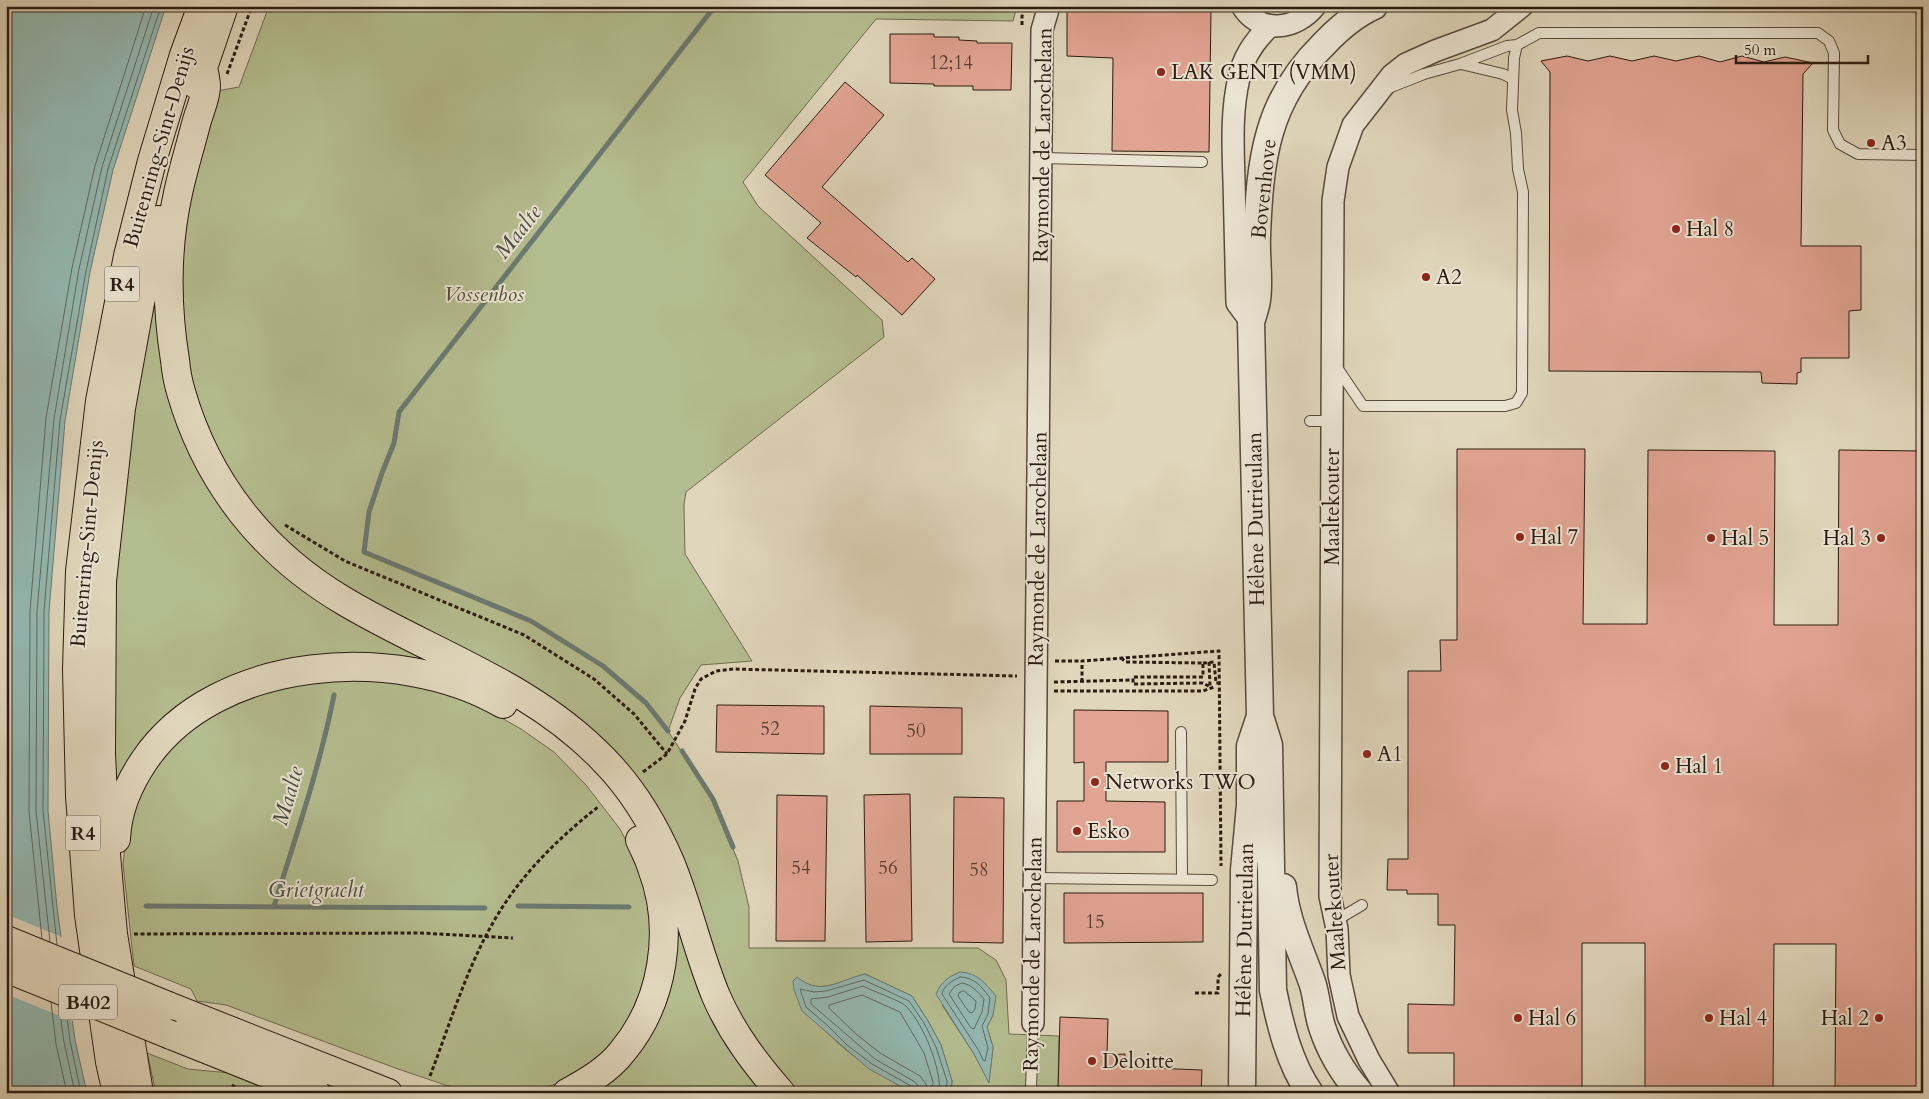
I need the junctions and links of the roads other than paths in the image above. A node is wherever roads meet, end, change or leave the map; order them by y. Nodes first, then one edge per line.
1 (202, 6) edge
2 (224, 6) edge
3 (1049, 6) edge
4 (1242, 6) edge
5 (1315, 6) edge
6 (1374, 6) edge
7 (1522, 6) edge
8 (1915, 6) edge
9 (1923, 11) edge
10 (1270, 26) junction
11 (1517, 45) junction
12 (1460, 64) junction
13 (213, 75) junction
14 (1513, 79) junction
15 (1380, 92) junction
16 (1923, 155) edge
17 (1042, 158) junction
18 (1202, 162) dead end
19 (1251, 322) junction
20 (1333, 361) junction
21 (1327, 421) dead end
22 (1310, 422) dead end
23 (1260, 716) junction
24 (1181, 732) dead end
25 (1270, 840) junction
26 (1034, 878) junction
27 (1182, 878) junction
28 (1212, 880) dead end
29 (109, 900) junction
30 (1362, 905) dead end
31 (1335, 921) junction
32 (6, 940) edge
33 (6, 968) edge
34 (1033, 1023) joint
35 (117, 1093) edge
36 (139, 1093) edge
37 (314, 1093) edge
38 (388, 1093) edge
39 (567, 1093) edge
40 (781, 1093) edge
41 (1030, 1093) edge
42 (1242, 1093) edge
43 (1310, 1093) edge
44 (1360, 1093) edge
45 (1390, 1093) edge

1 - 35 highway, Buitenring-Sint-Denijs / R4
2 - 13 highway
3 - 17 street, Raymonde de Larochelaan
4 - 10 street
5 - 10 street
6 - 19 street, Bovenhove
7 - 15 street, Maaltekouter
8 - 9 lane
10 - 19 street
11 - 12 lane
11 - 14 lane
11 - 16 lane
12 - 14 lane
12 - 15 lane
13 - 29 highway
13 - 40 highway
14 - 20 lane
15 - 20 street, Maaltekouter
17 - 18 lane
17 - 26 street, Raymonde de Larochelaan
19 - 23 street, Hélène Dutrieulaan
20 - 31 street, Maaltekouter
21 - 22 lane
23 - 25 street, Hélène Dutrieulaan
23 - 42 street, Hélène Dutrieulaan
24 - 27 lane
25 - 43 street, Hélène Dutrieulaan
25 - 44 street
26 - 27 lane
26 - 34 street, Raymonde de Larochelaan
27 - 28 lane
29 - 36 highway
29 - 39 highway
30 - 31 lane
31 - 45 street, Maaltekouter
32 - 38 highway, B402, bridge
33 - 37 highway, B402, bridge
34 - 41 lane, Raymonde de Larochelaan

